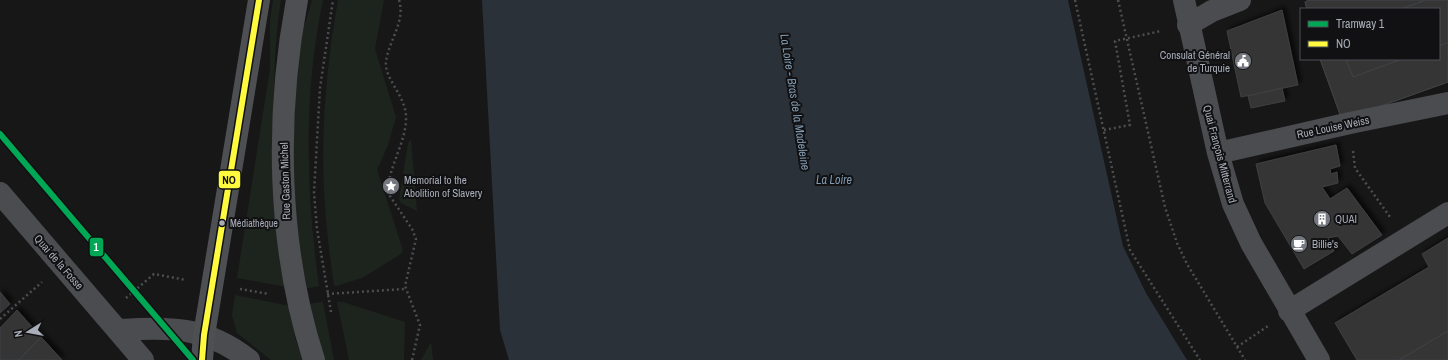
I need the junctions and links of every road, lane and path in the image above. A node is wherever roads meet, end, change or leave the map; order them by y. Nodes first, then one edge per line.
1 (259, 0) edge
2 (297, 0) edge
3 (333, 0) edge
4 (399, 0) edge
5 (1075, 0) edge
6 (1118, 0) edge
7 (1184, 0) edge
8 (1240, 0) edge
9 (1188, 25) junction
10 (1127, 38) junction
11 (1448, 103) edge
12 (1350, 123) junction
13 (1104, 130) junction
14 (1218, 153) junction
15 (0, 193) edge
16 (1448, 213) edge
17 (1405, 239) junction
18 (62, 265) junction
19 (212, 284) junction
20 (404, 289) junction
21 (328, 294) junction
22 (298, 296) junction
23 (1289, 311) junction
24 (0, 319) edge
25 (333, 319) dead end
26 (113, 323) junction
27 (204, 335) junction
28 (1237, 347) junction
29 (143, 360) edge
30 (202, 360) edge
31 (249, 360) edge
32 (314, 360) edge
33 (412, 360) edge
34 (1200, 360) edge
35 (1244, 360) edge
36 (1319, 360) edge

1 - 19 main road
2 - 22 main road, Rue Gaston Michel
3 - 21 path
4 - 20 path
5 - 13 path
6 - 10 path
7 - 9 street, Quai François Mitterrand
8 - 9 street
9 - 10 path
9 - 14 street, Quai François Mitterrand
10 - 13 path
10 - 28 path
11 - 12 street, Rue Louise Weiss
12 - 14 street, Rue Louise Weiss
12 - 17 path
13 - 34 path
14 - 23 street, Quai François Mitterrand
15 - 18 street, Quai de la Fosse
16 - 17 street
17 - 23 street
18 - 24 path
18 - 26 street, Quai de la Fosse
19 - 22 path
19 - 26 path
19 - 27 main road
20 - 21 path
20 - 33 path
21 - 22 path
21 - 25 path
22 - 32 main road, Rue Gaston Michel
23 - 28 path
23 - 36 street, Quai François Mitterrand
26 - 27 street
26 - 29 street, Quai de la Fosse
27 - 30 main road
27 - 31 street
28 - 35 path

